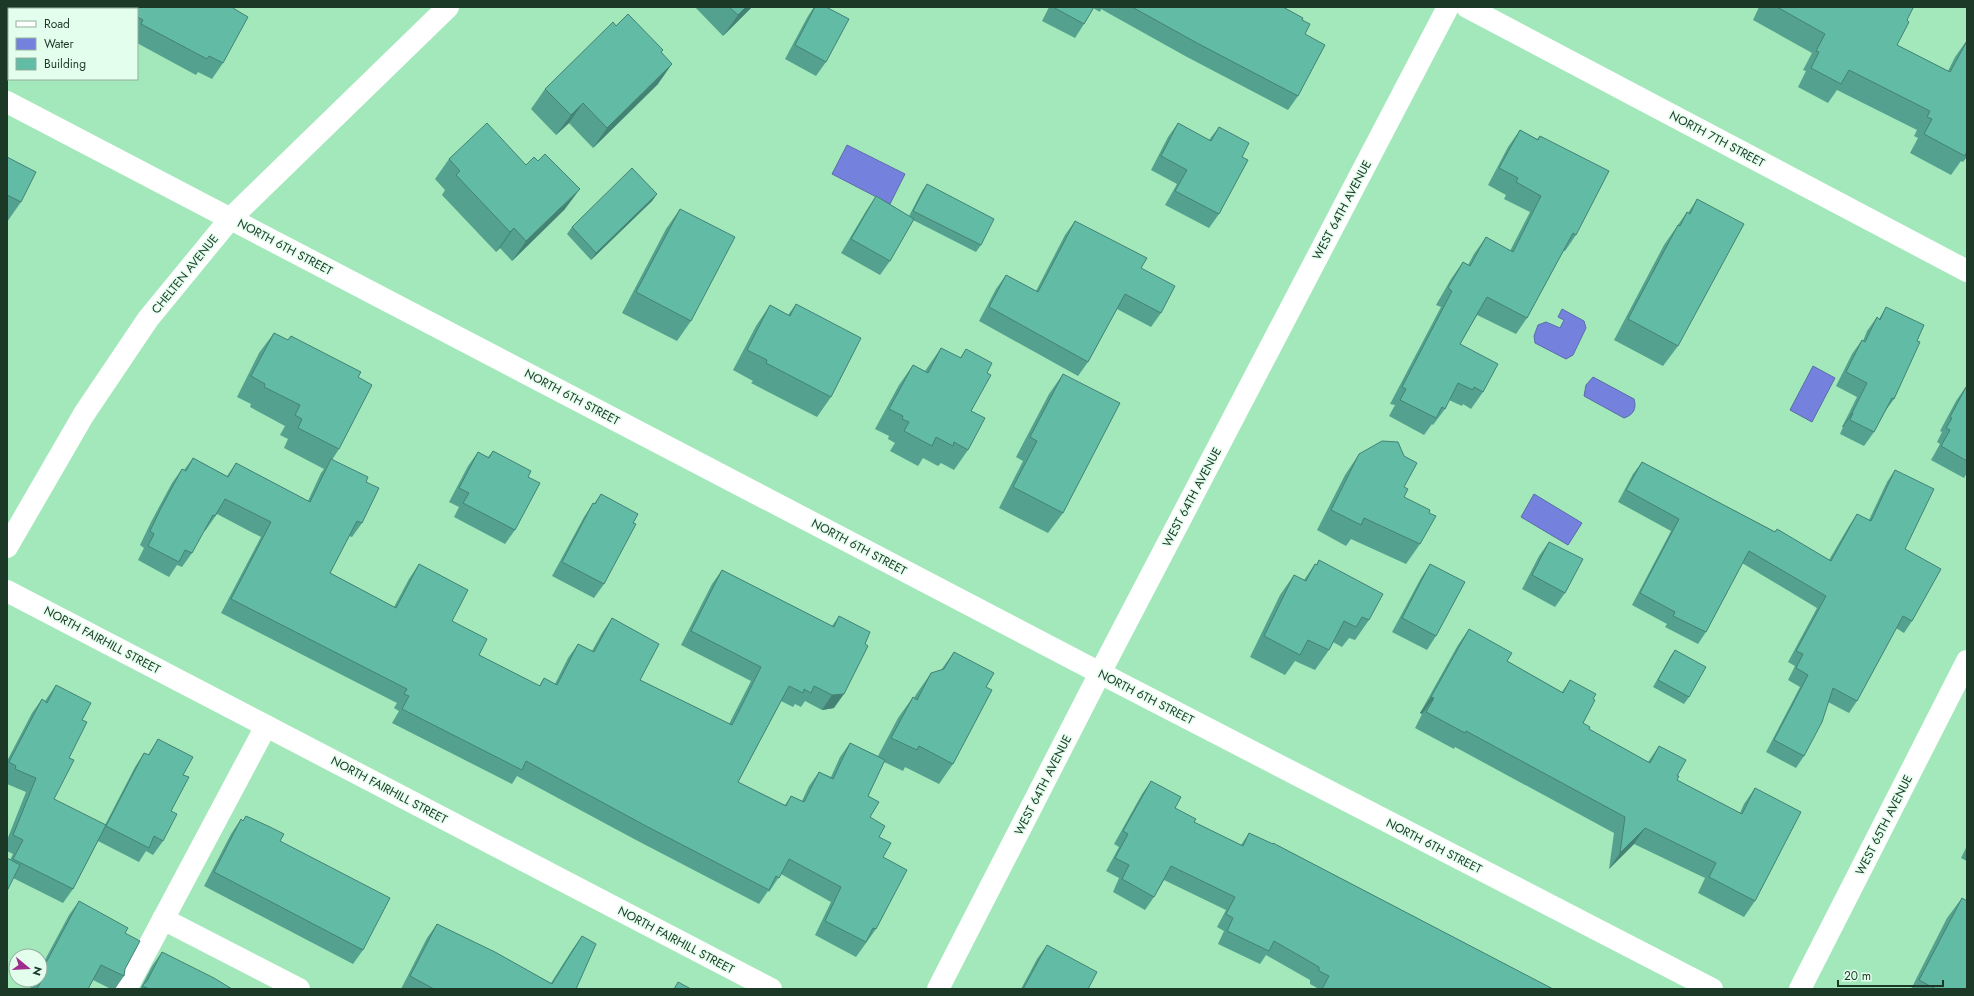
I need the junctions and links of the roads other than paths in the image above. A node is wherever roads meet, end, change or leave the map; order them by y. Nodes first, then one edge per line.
1 (448, 7) edge
2 (1448, 7) edge
3 (1467, 7) edge
4 (7, 102) edge
5 (230, 219) junction
6 (1967, 271) edge
7 (7, 546) edge
8 (7, 591) edge
9 (1967, 662) edge
10 (1100, 673) junction
11 (266, 726) junction
12 (163, 919) junction
13 (126, 989) edge
14 (299, 989) edge
15 (771, 989) edge
16 (938, 989) edge
17 (1712, 989) edge
18 (1800, 989) edge

1 - 5 street, CHELTEN AVENUE
2 - 10 street, WEST 64TH AVENUE
3 - 6 street, NORTH 7TH STREET
4 - 5 street, NORTH 6TH STREET
5 - 7 street, CHELTEN AVENUE
5 - 10 street, NORTH 6TH STREET
8 - 11 street, NORTH FAIRHILL STREET
9 - 18 street, WEST 65TH AVENUE
10 - 16 street, WEST 64TH AVENUE
10 - 17 street, NORTH 6TH STREET
11 - 12 street
11 - 15 street, NORTH FAIRHILL STREET
12 - 13 street
12 - 14 street

